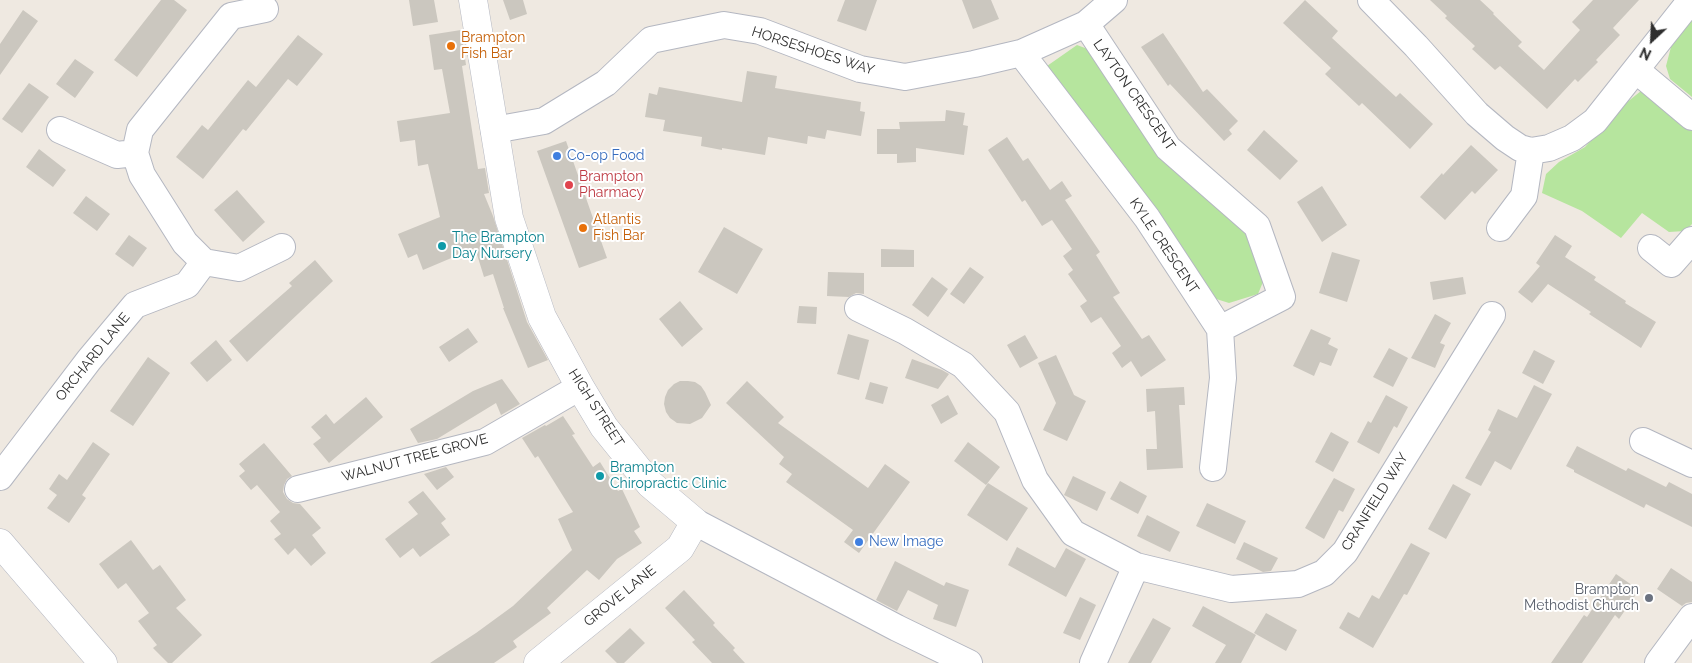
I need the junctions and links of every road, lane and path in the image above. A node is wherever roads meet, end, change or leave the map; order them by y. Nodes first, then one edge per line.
1 (473, 0) edge
2 (1114, 0) edge
3 (1371, 0) edge
4 (1691, 0) edge
5 (265, 10) dead end
6 (1086, 24) junction
7 (1021, 54) junction
8 (1636, 70) junction
9 (1692, 117) edge
10 (60, 130) dead end
11 (494, 130) junction
12 (1531, 151) junction
13 (135, 153) junction
14 (1500, 228) dead end
15 (1692, 240) edge
16 (282, 247) dead end
17 (1651, 248) dead end
18 (204, 262) junction
19 (858, 308) dead end
20 (1492, 315) dead end
21 (1220, 329) junction
22 (580, 387) junction
23 (1643, 441) dead end
24 (1692, 464) edge
25 (1213, 468) dead end
26 (0, 477) edge
27 (298, 489) dead end
28 (695, 522) junction
29 (0, 543) edge
30 (1136, 566) junction
31 (1692, 617) edge
32 (103, 663) edge
33 (538, 663) edge
34 (969, 663) edge
35 (1093, 663) edge
36 (1658, 663) edge

1 - 11 street, HIGH STREET
2 - 6 street, HORSESHOES WAY
3 - 12 street
4 - 8 street
5 - 13 street
6 - 7 street, HORSESHOES WAY
6 - 21 street, LAYTON CRESCENT
7 - 11 street, HORSESHOES WAY
7 - 21 street, KYLE CRESCENT
8 - 9 street
8 - 12 street
10 - 13 street
11 - 22 street, HIGH STREET
12 - 14 street
13 - 18 street
15 - 17 street
16 - 18 street
18 - 26 street, ORCHARD LANE
19 - 30 street, CRANFIELD WAY
20 - 30 street, CRANFIELD WAY
21 - 25 street, KYLE CRESCENT
22 - 27 street, WALNUT TREE GROVE
22 - 28 street, HIGH STREET
23 - 24 street
28 - 33 street, GROVE LANE
28 - 34 street, HIGH STREET
29 - 32 street
30 - 35 street
31 - 36 street

